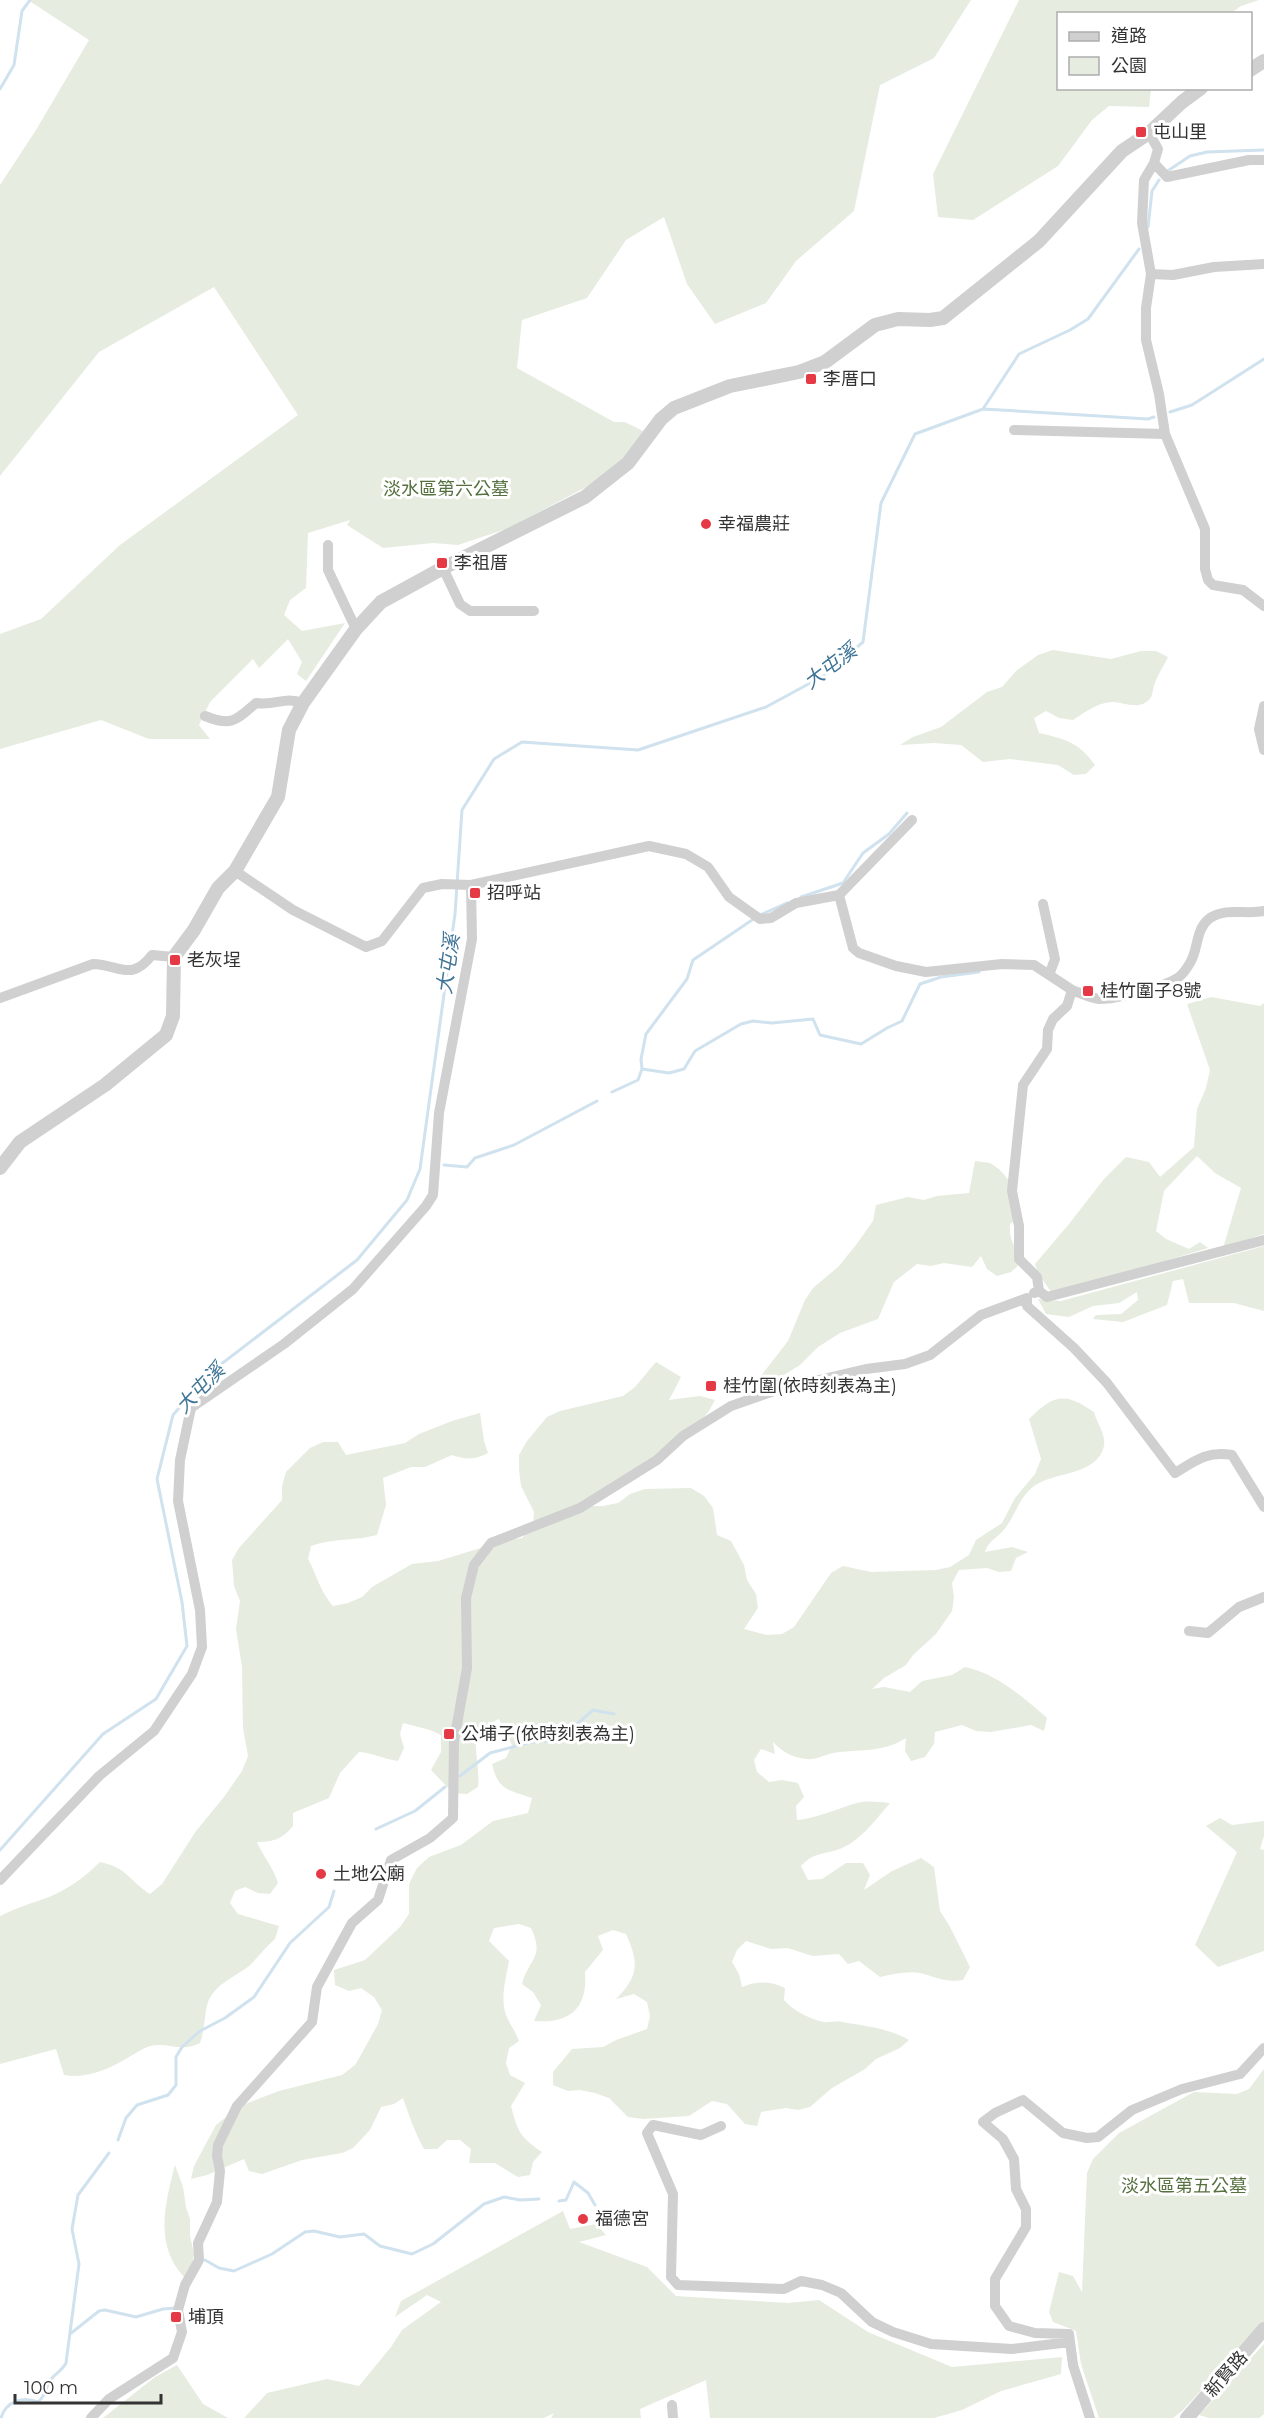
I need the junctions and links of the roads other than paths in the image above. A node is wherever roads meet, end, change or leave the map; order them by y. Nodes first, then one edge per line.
1 (1198, 90) edge
2 (1149, 133) junction
3 (1264, 160) edge
4 (1154, 163) junction
5 (1167, 177) junction
6 (1172, 189) dead end
7 (1264, 264) edge
8 (1151, 274) junction
9 (1014, 430) dead end
10 (1165, 434) junction
11 (328, 545) dead end
12 (443, 568) junction
13 (1264, 606) edge
14 (534, 611) dead end
15 (356, 629) junction
16 (303, 703) junction
17 (1264, 706) edge
18 (206, 716) dead end
19 (1264, 750) edge
20 (912, 820) dead end
21 (235, 871) junction
22 (467, 885) junction
23 (839, 895) junction
24 (1042, 904) dead end
25 (1264, 911) edge
26 (174, 957) junction
27 (1048, 975) junction
28 (1072, 990) junction
29 (0, 998) edge
30 (0, 1168) edge
31 (1264, 1240) edge
32 (1038, 1291) junction
33 (1027, 1298) junction
34 (839, 1376) junction
35 (867, 1389) dead end
36 (1264, 1507) edge
37 (1264, 1598) edge
38 (1189, 1631) dead end
39 (0, 1880) edge
40 (1264, 2048) edge
41 (721, 2126) dead end
42 (1264, 2329) edge
43 (1070, 2342) junction
44 (672, 2405) dead end
45 (92, 2418) edge
46 (673, 2418) edge
47 (1090, 2418) edge
48 (1187, 2418) edge

1 - 2 street
2 - 4 street
2 - 12 street
3 - 5 street
4 - 5 street
4 - 8 street
5 - 6 street
7 - 8 street
8 - 10 street
9 - 10 street
10 - 13 street
11 - 15 street
12 - 14 street
12 - 15 street
15 - 16 street
16 - 18 street
16 - 21 street
17 - 19 street
20 - 23 street
21 - 22 street
21 - 26 street
22 - 23 street
22 - 39 street
23 - 27 street
24 - 27 street
25 - 28 street
26 - 29 street
26 - 30 street
27 - 28 street
28 - 32 street
31 - 32 street
32 - 33 street
33 - 34 street
33 - 36 street
34 - 35 street
34 - 45 street
37 - 38 street
40 - 43 street
41 - 43 street
42 - 48 street, 新賢路
43 - 47 street
44 - 46 street

